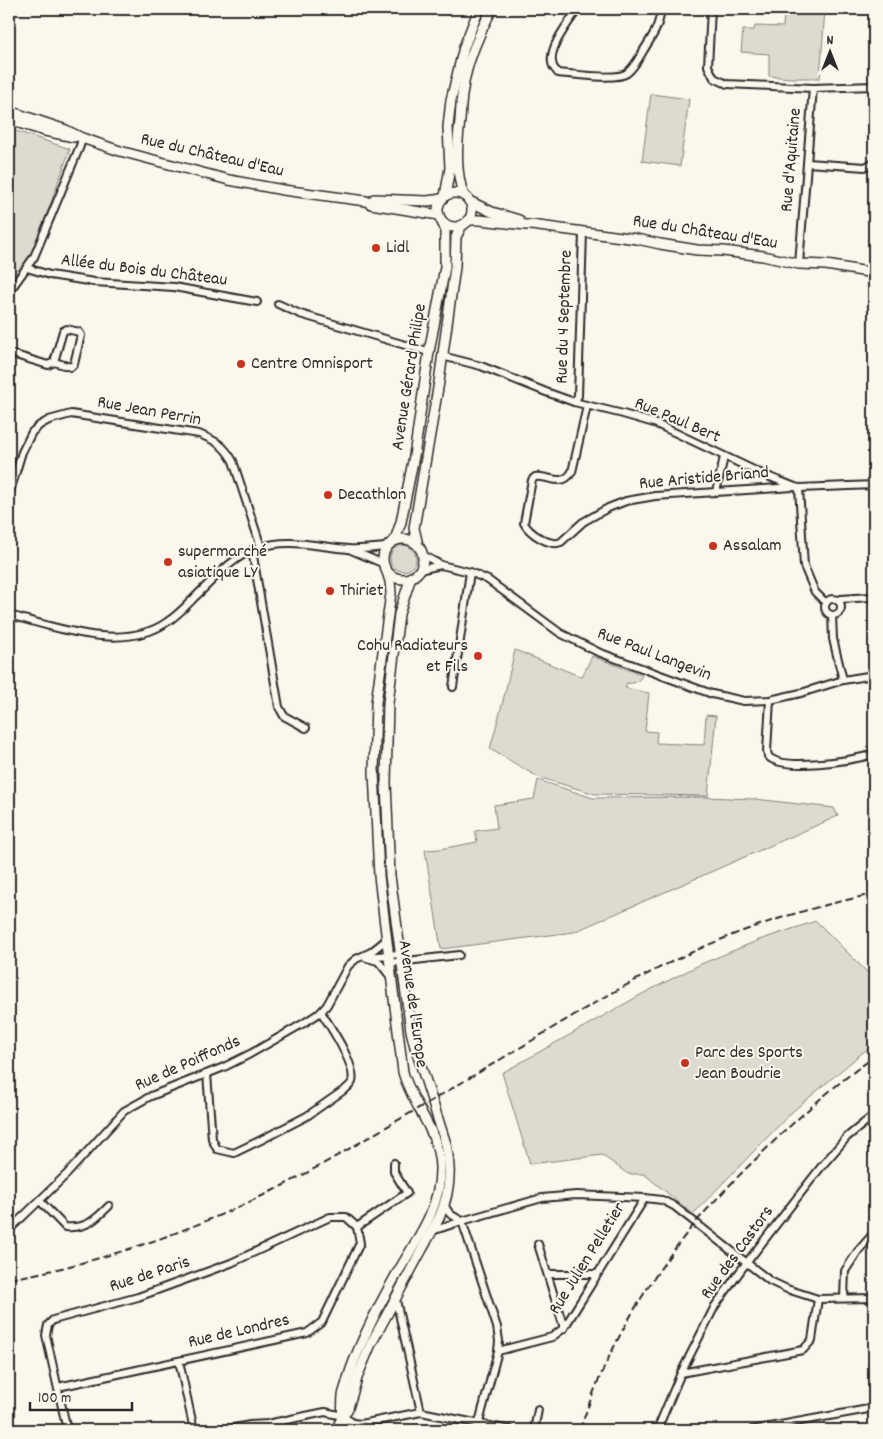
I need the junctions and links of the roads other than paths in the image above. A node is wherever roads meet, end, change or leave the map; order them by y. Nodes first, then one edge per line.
1 (479, 9) edge
2 (492, 9) edge
3 (578, 9) edge
4 (661, 9) edge
5 (710, 9) edge
6 (874, 86) edge
7 (813, 88) junction
8 (9, 111) edge
9 (9, 120) edge
10 (82, 138) junction
11 (874, 162) edge
12 (807, 163) junction
13 (443, 198) junction
14 (466, 199) junction
15 (366, 201) junction
16 (440, 216) junction
17 (465, 222) junction
18 (531, 225) junction
19 (583, 232) junction
20 (799, 264) junction
21 (27, 268) junction
22 (874, 273) edge
23 (9, 292) edge
24 (257, 302) dead end
25 (278, 304) dead end
26 (9, 352) edge
27 (429, 352) junction
28 (442, 356) junction
29 (54, 362) junction
30 (574, 402) junction
31 (588, 406) junction
32 (724, 457) junction
33 (760, 473) junction
34 (874, 485) edge
35 (797, 487) junction
36 (759, 490) junction
37 (716, 492) junction
38 (9, 495) edge
39 (395, 540) junction
40 (418, 545) junction
41 (261, 547) junction
42 (386, 547) junction
43 (252, 550) junction
44 (350, 550) junction
45 (422, 555) junction
46 (441, 565) junction
47 (385, 566) junction
48 (419, 570) junction
49 (470, 572) junction
50 (411, 577) junction
51 (870, 597) dead end
52 (838, 601) junction
53 (826, 602) junction
54 (9, 615) edge
55 (832, 615) junction
56 (874, 675) edge
57 (843, 680) junction
58 (453, 687) dead end
59 (770, 700) junction
60 (306, 728) dead end
61 (874, 754) edge
62 (386, 940) junction
63 (459, 955) dead end
64 (361, 957) junction
65 (401, 958) junction
66 (389, 959) junction
67 (391, 977) junction
68 (321, 1012) junction
69 (206, 1074) junction
70 (874, 1115) edge
71 (394, 1163) dead end
72 (645, 1198) junction
73 (40, 1201) junction
74 (444, 1205) junction
75 (109, 1206) dead end
76 (462, 1221) junction
77 (357, 1227) junction
78 (9, 1230) edge
79 (432, 1231) junction
80 (874, 1235) edge
81 (538, 1244) dead end
82 (746, 1263) junction
83 (548, 1274) junction
84 (598, 1274) junction
85 (844, 1298) junction
86 (874, 1298) edge
87 (818, 1299) junction
88 (396, 1300) junction
89 (564, 1328) junction
90 (498, 1351) junction
91 (179, 1361) junction
92 (681, 1373) junction
93 (58, 1387) junction
94 (874, 1408) edge
95 (538, 1410) dead end
96 (421, 1412) junction
97 (343, 1416) junction
98 (478, 1427) edge
99 (67, 1430) edge
100 (194, 1430) edge
101 (223, 1430) edge
102 (336, 1430) edge
103 (342, 1430) edge
104 (510, 1430) edge
105 (534, 1430) edge
106 (657, 1430) edge
107 (752, 1430) edge

1 - 13 main road
2 - 14 main road
3 - 4 street
5 - 7 street
6 - 7 street
7 - 12 street, Rue d'Aquitaine
8 - 10 main road, Rue du Château d'Eau
9 - 10 main road, Rue du Château d'Eau
10 - 15 main road, Rue du Château d'Eau
10 - 21 street
11 - 12 street
12 - 20 street, Rue d'Aquitaine
13 - 14 main road
13 - 15 main road, Rue du Château d'Eau
13 - 16 main road
14 - 17 main road
14 - 18 main road, Rue du Château d'Eau
15 - 16 main road, Rue du Château d'Eau
16 - 17 main road
16 - 27 main road, Avenue Gérard Philipe
17 - 18 main road, Rue du Château d'Eau
17 - 28 main road, Avenue Gérard Philipe
18 - 19 main road, Rue du Château d'Eau
19 - 20 main road, Rue du Château d'Eau
19 - 30 street, Rue du 4 Septembre
20 - 22 main road, Rue du Château d'Eau
21 - 23 street
21 - 24 street, Allée du Bois du Château
25 - 27 street
26 - 29 street
27 - 39 main road, Avenue Gérard Philipe
28 - 30 street, Rue Paul Bert
28 - 40 main road, Avenue Gérard Philipe
29 - 29 street
30 - 31 street, Rue Paul Bert
31 - 32 street, Rue Paul Bert
31 - 37 street, Rue Aristide Briand
32 - 33 street, Rue Paul Bert
32 - 37 street
33 - 35 street, Rue Paul Bert
33 - 36 street
34 - 35 street, Rue Paul Bert
35 - 36 street, Rue Aristide Briand
35 - 53 street
36 - 37 street, Rue Aristide Briand
38 - 41 street, Rue Jean Perrin
39 - 40 main road
39 - 42 main road
40 - 45 main road
41 - 43 street
41 - 44 street
42 - 44 street
42 - 47 main road
43 - 54 street
43 - 60 street
44 - 47 street
45 - 46 street, Rue Paul Langevin
45 - 48 main road
46 - 48 street, Rue Paul Langevin
46 - 49 street, Rue Paul Langevin
47 - 50 main road
47 - 62 main road, Avenue de l'Europe
48 - 50 main road
49 - 58 street
49 - 59 street, Rue Paul Langevin
50 - 65 main road, Avenue de l'Europe
51 - 52 street
52 - 53 street
52 - 55 street
53 - 55 street
55 - 57 street
56 - 57 street, Rue Paul Langevin
57 - 59 street, Rue Paul Langevin
59 - 61 street
62 - 64 street, Rue de Poiffonds
62 - 66 main road, Avenue de l'Europe
63 - 65 street
64 - 66 street
64 - 67 street
64 - 68 street, Rue de Poiffonds
65 - 66 street
65 - 74 main road, Avenue de l'Europe
66 - 67 main road, Avenue de l'Europe
67 - 97 main road, Avenue de l'Europe
68 - 69 street, Rue de Poiffonds
68 - 69 street
69 - 73 street, Rue de Poiffonds
70 - 82 street, Rue des Castors
71 - 77 street
72 - 76 street
72 - 82 street
72 - 84 street, Rue Julien Pelletier
73 - 75 street
73 - 78 street, Rue de Poiffonds
74 - 76 street
74 - 79 main road, Avenue de l'Europe
76 - 79 street
76 - 90 street
77 - 91 street, Rue de Londres
77 - 93 street, Rue de Paris
79 - 88 main road, Avenue de l'Europe
80 - 85 street
81 - 83 street
82 - 87 street
82 - 92 street, Rue des Castors
83 - 84 street
83 - 89 street
84 - 89 street, Rue Julien Pelletier
85 - 86 street
85 - 87 street
87 - 92 street
88 - 96 street
88 - 97 main road, Avenue de l'Europe
89 - 90 street, Rue Julien Pelletier
90 - 98 street
91 - 93 street, Rue de Londres
91 - 100 street
92 - 106 street, Rue des Castors
93 - 99 street, Rue de Paris
94 - 107 street
95 - 105 street
96 - 97 street
96 - 98 street
97 - 101 street
97 - 102 main road, Avenue de l'Europe
97 - 103 main road, Avenue de l'Europe
98 - 104 street

